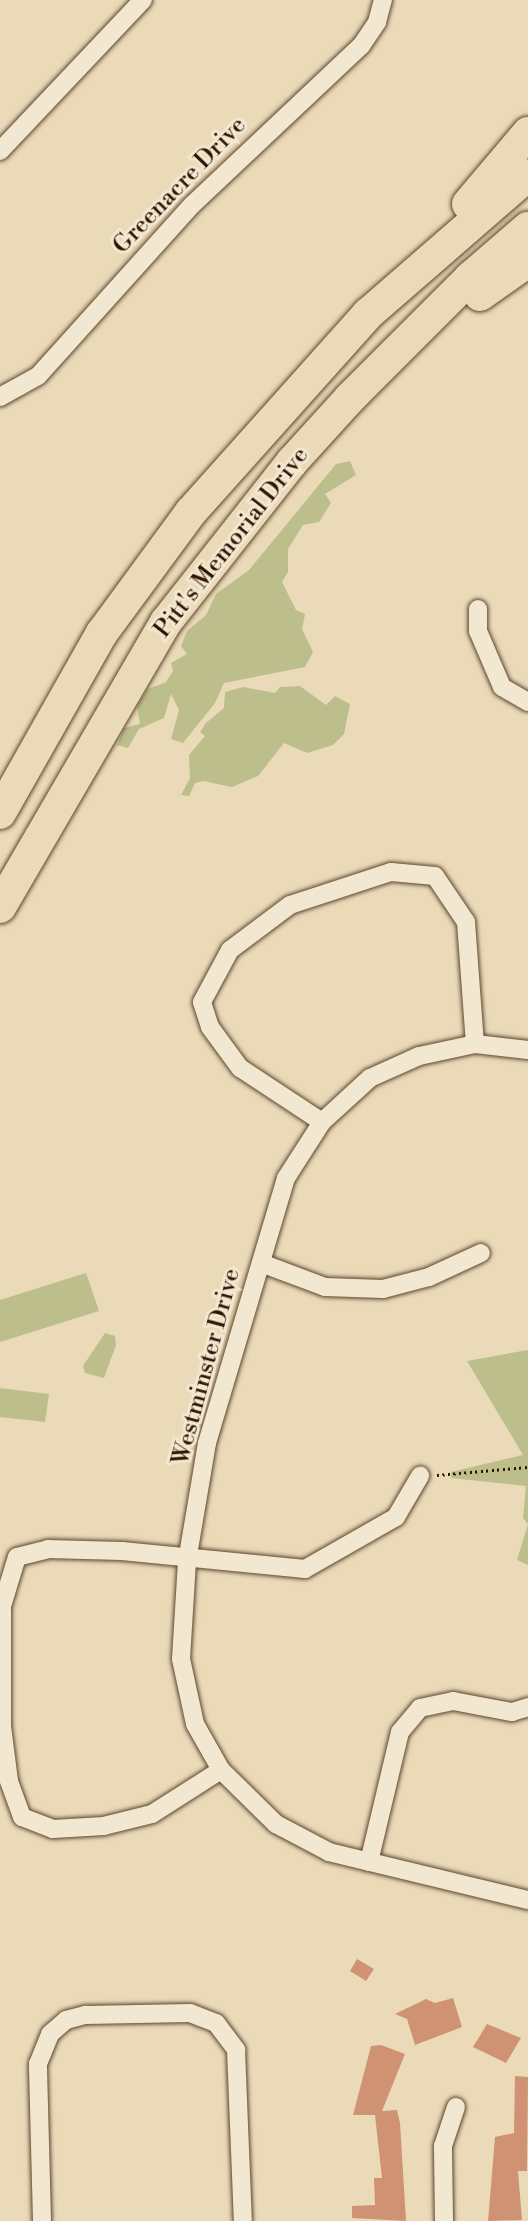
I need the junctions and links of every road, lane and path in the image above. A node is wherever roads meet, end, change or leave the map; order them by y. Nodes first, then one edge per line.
1 (143, 0) edge
2 (383, 0) edge
3 (528, 133) edge
4 (0, 151) edge
5 (528, 175) edge
6 (528, 228) edge
7 (528, 261) edge
8 (368, 314) junction
9 (0, 397) edge
10 (239, 530) junction
11 (478, 609) dead end
12 (528, 702) edge
13 (0, 813) edge
14 (0, 907) edge
15 (475, 1044) junction
16 (528, 1050) edge
17 (322, 1122) junction
18 (481, 1253) dead end
19 (261, 1262) junction
20 (528, 1467) edge
21 (420, 1476) joint
22 (187, 1561) junction
23 (528, 1707) edge
24 (221, 1770) junction
25 (369, 1862) junction
26 (528, 1900) edge
27 (456, 2107) dead end
28 (42, 2221) edge
29 (243, 2221) edge
30 (444, 2221) edge

1 - 4 street
2 - 9 street, Greenacre Drive
3 - 8 highway
5 - 8 highway, Pitt's Memorial Drive
6 - 10 highway, Pitt's Memorial Drive
7 - 10 highway
8 - 13 highway, Pitt's Memorial Drive
10 - 14 highway, Pitt's Memorial Drive
11 - 12 street
15 - 16 street, Westminster Drive
15 - 17 street, Westminster Drive
15 - 17 street
17 - 19 street, Westminster Drive
18 - 19 street
19 - 22 street, Westminster Drive
20 - 21 path
21 - 22 street
22 - 24 street, Westminster Drive
22 - 24 street
23 - 25 street
24 - 25 street, Westminster Drive
25 - 26 street, Westminster Drive
27 - 30 street
28 - 29 street

